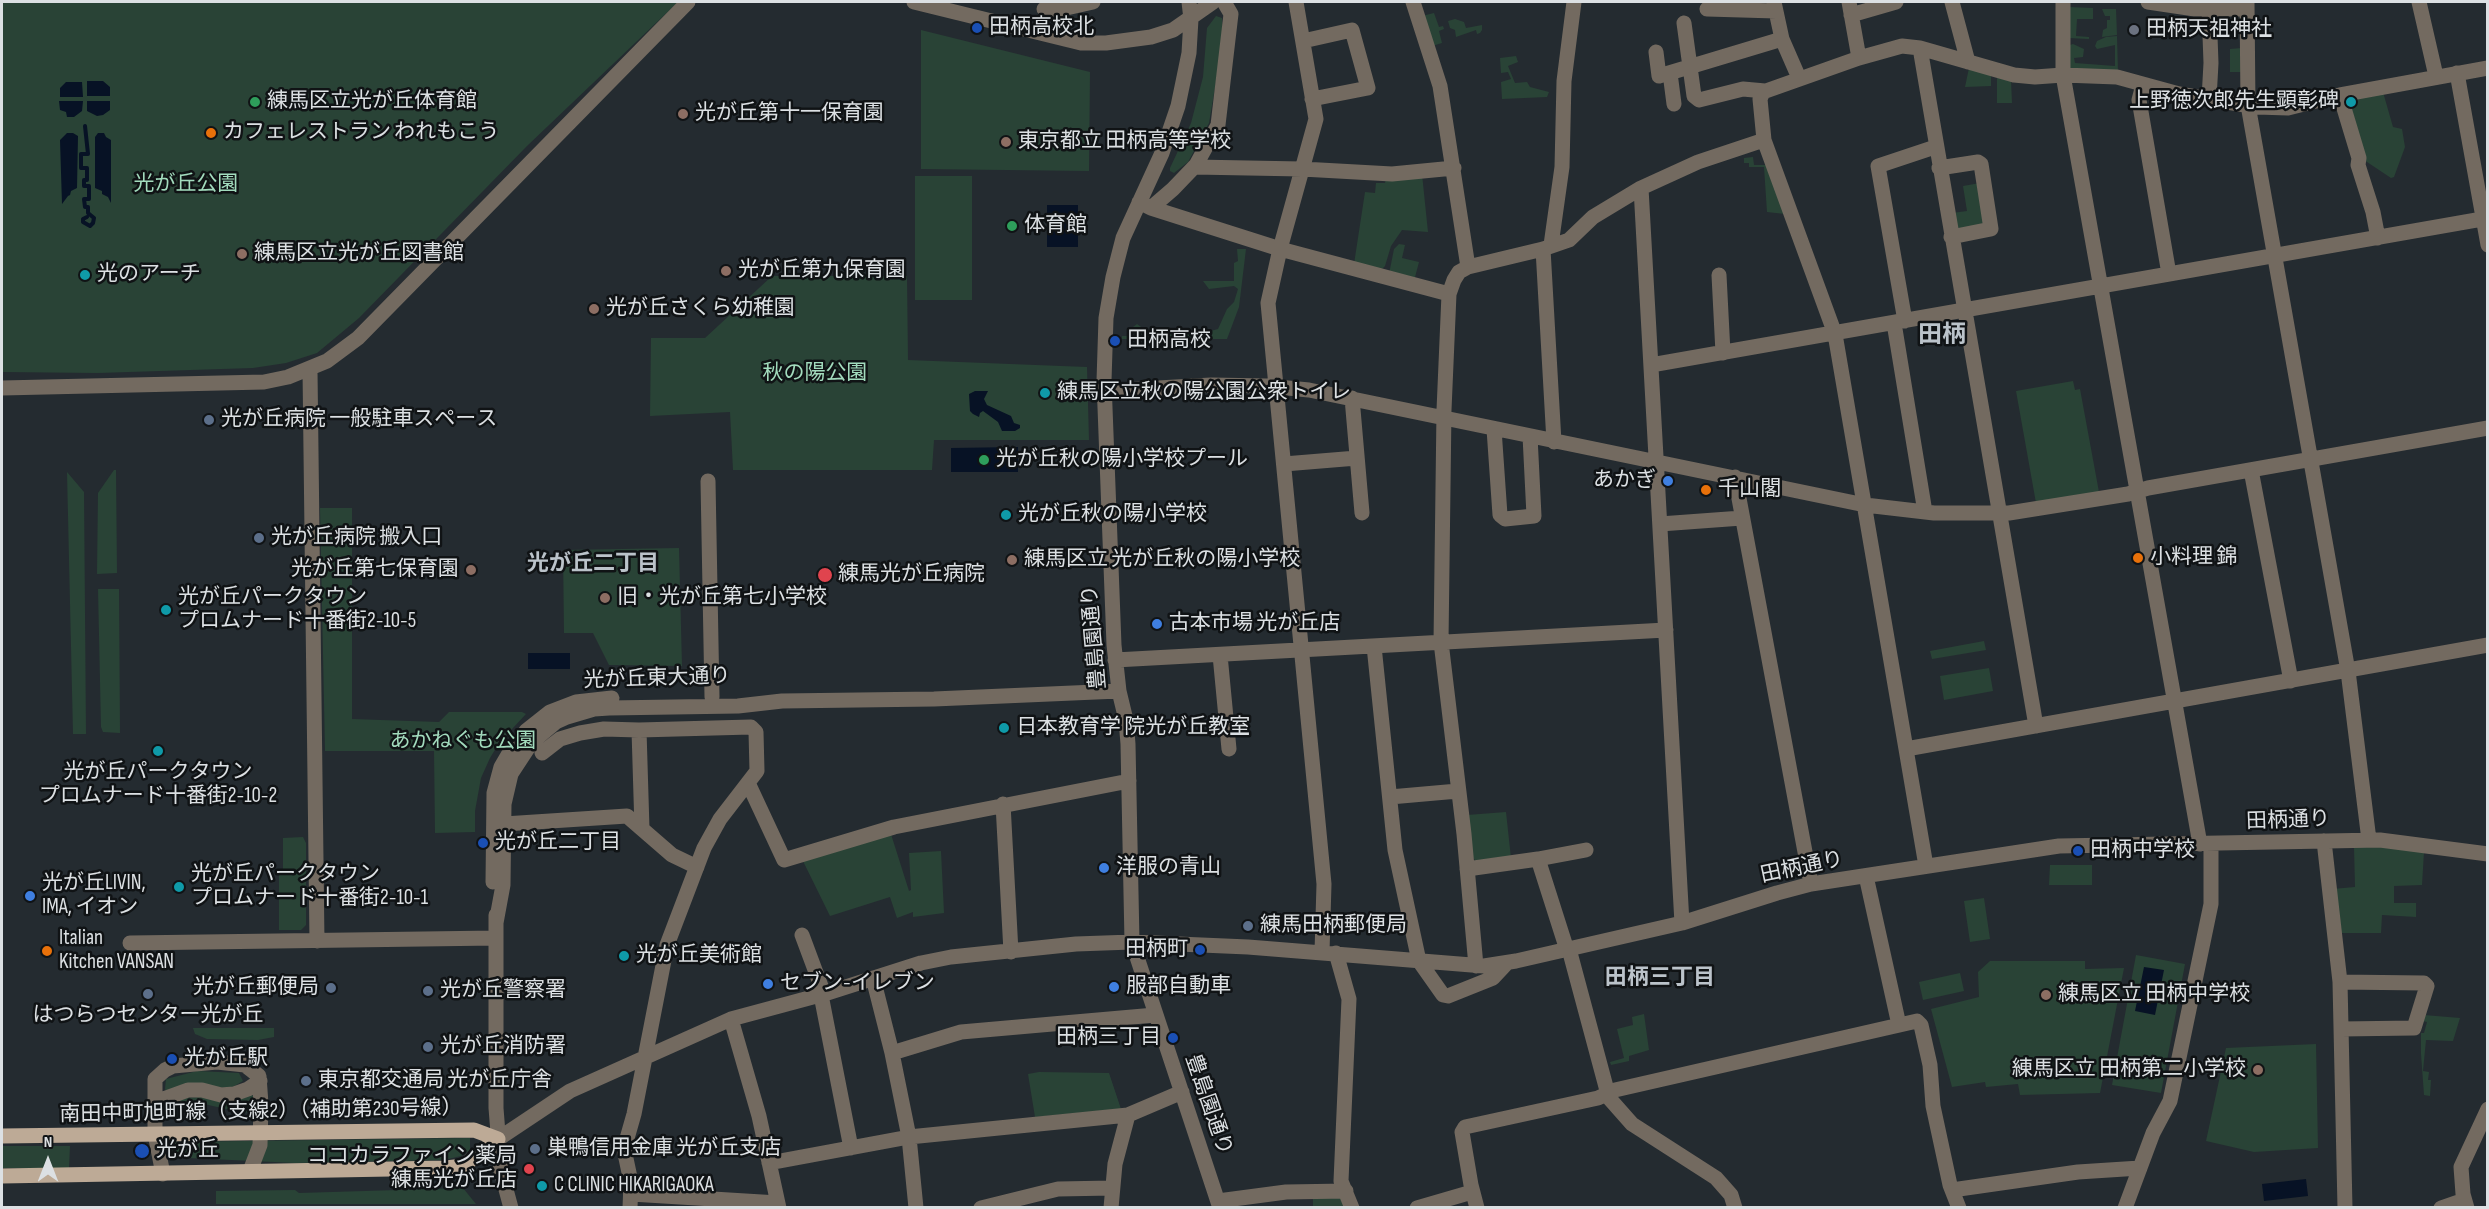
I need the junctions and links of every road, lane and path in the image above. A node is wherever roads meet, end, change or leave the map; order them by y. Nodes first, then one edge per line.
1 (688, 2) edge
2 (914, 2) edge
3 (1093, 2) edge
4 (1189, 2) edge
5 (1213, 2) edge
6 (1224, 2) edge
7 (1296, 2) edge
8 (1413, 2) edge
9 (1574, 2) edge
10 (1896, 2) edge
11 (1952, 2) edge
12 (2063, 2) edge
13 (2148, 2) edge
14 (2419, 2) edge
15 (937, 5) edge
16 (1044, 5) edge
17 (2247, 5) edge
18 (1775, 6) edge
19 (1850, 8) edge
20 (970, 9) edge
21 (1707, 9) dead end
22 (2210, 9) junction
23 (1191, 19) junction
24 (1684, 23) dead end
25 (1046, 36) junction
26 (1782, 39) junction
27 (1303, 41) junction
28 (1920, 48) junction
29 (1656, 52) dead end
30 (1859, 58) junction
31 (1968, 62) junction
32 (1689, 67) junction
33 (2487, 68) edge
34 (1670, 73) junction
35 (2457, 73) junction
36 (2063, 75) junction
37 (2436, 76) junction
38 (1800, 78) junction
39 (2143, 85) junction
40 (1765, 91) junction
41 (2340, 95) junction
42 (1312, 99) junction
43 (2209, 99) junction
44 (1674, 104) dead end
45 (2248, 105) junction
46 (1764, 140) junction
47 (1935, 147) junction
48 (1194, 167) junction
49 (1454, 168) junction
50 (1939, 168) junction
51 (1302, 169) junction
52 (1641, 188) junction
53 (1145, 205) junction
54 (2485, 219) edge
55 (1951, 237) junction
56 (2378, 238) junction
57 (2487, 245) edge
58 (1547, 247) junction
59 (1280, 249) junction
60 (2274, 256) junction
61 (1468, 267) junction
62 (2169, 274) junction
63 (1719, 275) dead end
64 (2102, 287) junction
65 (1449, 294) junction
66 (1964, 310) junction
67 (1899, 322) junction
68 (1834, 334) junction
69 (1723, 353) junction
70 (1651, 365) junction
71 (310, 369) junction
72 (1275, 387) junction
73 (2, 388) edge
74 (1105, 391) junction
75 (1352, 398) junction
76 (1444, 418) junction
77 (2487, 428) edge
78 (1494, 429) junction
79 (1530, 436) junction
80 (1554, 442) junction
81 (1357, 458) junction
82 (2310, 460) junction
83 (1656, 462) junction
84 (1284, 464) junction
85 (2251, 470) junction
86 (1735, 477) junction
87 (708, 481) dead end
88 (2138, 491) junction
89 (1865, 505) junction
90 (1925, 512) junction
91 (1362, 513) dead end
92 (2000, 513) junction
93 (1743, 518) junction
94 (1660, 524) junction
95 (1666, 630) junction
96 (1441, 642) junction
97 (2487, 645) edge
98 (1374, 646) junction
99 (1302, 650) junction
100 (1220, 655) junction
101 (1115, 660) junction
102 (2348, 670) junction
103 (2290, 681) junction
104 (1119, 692) junction
105 (712, 697) junction
106 (782, 701) junction
107 (2175, 702) junction
108 (696, 707) junction
109 (556, 722) junction
110 (2036, 726) junction
111 (697, 728) junction
112 (639, 730) junction
113 (560, 738) junction
114 (1229, 749) dead end
115 (1906, 749) junction
116 (542, 753) dead end
117 (1129, 780) junction
118 (749, 785) junction
119 (1458, 791) junction
120 (1390, 796) junction
121 (1003, 804) junction
122 (504, 824) junction
123 (642, 829) junction
124 (2370, 840) junction
125 (2324, 841) junction
126 (2205, 844) junction
127 (1586, 850) dead end
128 (2487, 854) edge
129 (1538, 859) junction
130 (1926, 866) junction
131 (697, 867) junction
132 (1467, 869) junction
133 (1866, 876) junction
134 (1811, 884) junction
135 (1682, 923) junction
136 (496, 931) junction
137 (802, 935) dead end
138 (316, 941) junction
139 (1132, 942) junction
140 (130, 943) dead end
141 (1568, 950) junction
142 (1011, 952) junction
143 (1329, 953) junction
144 (1419, 961) junction
145 (1507, 963) junction
146 (1476, 966) junction
147 (873, 978) junction
148 (2340, 982) junction
149 (822, 994) junction
150 (1155, 1015) junction
151 (731, 1019) junction
152 (1899, 1025) junction
153 (2341, 1029) junction
154 (892, 1053) junction
155 (645, 1056) junction
156 (260, 1081) junction
157 (1182, 1092) junction
158 (1607, 1094) junction
159 (155, 1102) junction
160 (2487, 1109) edge
161 (1128, 1115) junction
162 (261, 1131) junction
163 (155, 1134) junction
164 (2, 1136) edge
165 (909, 1137) junction
166 (498, 1139) junction
167 (2487, 1143) edge
168 (2470, 1146) junction
169 (851, 1148) junction
170 (769, 1163) junction
171 (2140, 1168) junction
172 (250, 1171) junction
173 (163, 1174) junction
174 (2, 1176) edge
175 (1112, 1188) junction
176 (1952, 1190) junction
177 (1346, 1191) junction
178 (1472, 1192) junction
179 (631, 1201) edge
180 (726, 1204) edge
181 (1219, 1204) edge
182 (2466, 1204) edge
183 (779, 1205) edge
184 (511, 1208) edge
185 (916, 1208) edge
186 (981, 1208) edge
187 (1111, 1208) edge
188 (1352, 1208) edge
189 (1417, 1208) edge
190 (1477, 1208) edge
191 (1735, 1208) edge
192 (1959, 1208) edge
193 (2125, 1208) edge
194 (2345, 1208) edge
195 (2441, 1208) edge

1 - 71 street
2 - 15 street
3 - 16 street
4 - 23 street, 豊島園通り
5 - 23 street
6 - 48 street
7 - 27 street
8 - 49 street
9 - 58 street
10 - 19 street
11 - 31 street
12 - 36 street
13 - 22 street
14 - 37 street
15 - 20 street
16 - 25 street
17 - 22 street
17 - 45 street
18 - 21 street
18 - 26 street
19 - 30 street
20 - 25 street
22 - 43 street
23 - 25 street
23 - 53 street, 豊島園通り
24 - 32 street
26 - 32 street
26 - 38 street
27 - 42 street
27 - 42 street
28 - 30 street
28 - 31 street
28 - 47 street
29 - 34 street
30 - 38 street
31 - 36 street
32 - 34 street
32 - 40 street
33 - 35 street
34 - 44 street
35 - 37 street
35 - 54 street
36 - 39 street
36 - 64 street
37 - 41 street
38 - 40 street
39 - 43 street
39 - 62 street
40 - 46 street
41 - 45 street
41 - 56 street
42 - 51 street
43 - 45 street
45 - 60 street
46 - 52 street
46 - 68 street
47 - 50 street
47 - 67 street
48 - 51 street
48 - 53 street
49 - 51 street
49 - 61 street
50 - 55 street
50 - 55 street
51 - 59 street
52 - 58 street
52 - 70 street
53 - 59 street
53 - 74 street, 豊島園通り
54 - 56 street
54 - 57 street
55 - 66 street
56 - 60 street
58 - 61 street
58 - 80 street
59 - 65 street
59 - 72 street
60 - 62 street
60 - 82 street
61 - 65 street
62 - 64 street
63 - 69 street
64 - 66 street
64 - 88 street
65 - 76 street
66 - 67 street
66 - 92 street
67 - 68 street
67 - 90 street
68 - 69 street
68 - 89 street
69 - 70 street
70 - 83 street
71 - 73 street
71 - 138 street
72 - 74 street
72 - 75 street
72 - 84 street
74 - 101 street, 豊島園通り
75 - 76 street
75 - 81 street
76 - 78 street
76 - 96 street
77 - 82 street
78 - 79 street
78 - 79 street
79 - 80 street
80 - 83 street
81 - 84 street
81 - 91 street
82 - 85 street
82 - 102 street
83 - 86 street
83 - 94 street
84 - 99 street
85 - 88 street
85 - 103 street
86 - 89 street
86 - 93 street
87 - 105 street
88 - 92 street
88 - 107 street
89 - 90 street
89 - 115 street
90 - 92 street
92 - 110 street
93 - 94 street
93 - 134 street
94 - 95 street
95 - 96 street
95 - 135 street
96 - 98 street
96 - 119 street
97 - 102 street
98 - 99 street
98 - 120 street
99 - 100 street
99 - 143 street
100 - 101 street
100 - 114 street
101 - 104 street, 豊島園通り
102 - 103 street
102 - 124 street
103 - 107 street
104 - 106 street, 光が丘東大通り
104 - 117 street, 豊島園通り
105 - 106 street, 光が丘東大通り
105 - 136 street, 光が丘東大通り
106 - 108 street, 光が丘東大通り
107 - 110 street
107 - 126 street
108 - 109 street, 光が丘東大通り
108 - 111 street
109 - 113 street
109 - 122 street, 光が丘東大通り
110 - 115 street
111 - 112 street
111 - 118 street
112 - 113 street
112 - 123 street
113 - 116 street
115 - 130 street
117 - 121 street
117 - 139 street, 豊島園通り
118 - 121 street
118 - 131 street
119 - 120 street
119 - 132 street
120 - 144 street
121 - 142 street
122 - 123 street
122 - 136 street, 光が丘東大通り
123 - 131 street
124 - 125 street, 田柄通り
124 - 128 street, 田柄通り
125 - 126 street, 田柄通り
125 - 148 street
126 - 130 street, 田柄通り
126 - 171 street
127 - 129 street
129 - 132 street
129 - 141 street
130 - 133 street, 田柄通り
131 - 155 street
132 - 146 street
133 - 134 street, 田柄通り
133 - 152 street
134 - 135 street, 田柄通り
135 - 141 street, 田柄通り
136 - 138 street
136 - 166 street, 光が丘東大通り
137 - 149 street
138 - 140 street
139 - 142 street, 田柄通り
139 - 143 street, 田柄通り
139 - 150 street, 豊島園通り
141 - 145 street, 田柄通り
141 - 158 street
142 - 147 street, 田柄通り
143 - 144 street, 田柄通り
143 - 177 street
144 - 145 street
144 - 146 street, 田柄通り
145 - 146 street, 田柄通り
147 - 149 street, 田柄通り
147 - 154 street
148 - 153 street
148 - 153 street
149 - 151 street, 田柄通り
149 - 169 street
150 - 154 street
150 - 157 street, 豊島園通り
151 - 155 street, 田柄通り
151 - 170 street
152 - 158 street
152 - 176 street
153 - 194 street
154 - 165 street
155 - 166 street, 田柄通り
155 - 179 street
156 - 159 street
156 - 159 street
156 - 162 street
157 - 161 street
157 - 181 street, 豊島園通り
158 - 178 street
158 - 191 street
159 - 163 street
160 - 168 street
161 - 165 street
161 - 175 street
162 - 163 main road, 南田中町旭町線（支線2）（補助第230号線）
162 - 166 main road, 南田中町旭町線（支線2）（補助第230号線）
162 - 172 street
163 - 164 main road, 南田中町旭町線（支線2）（補助第230号線）
163 - 173 street
165 - 169 street
165 - 185 street
166 - 172 main road
166 - 184 street, 光が丘東大通り
167 - 168 street
168 - 182 street
169 - 170 street
170 - 183 street
171 - 176 street
171 - 193 street
172 - 173 main road
173 - 174 main road
175 - 186 street
175 - 187 street
176 - 192 street
177 - 181 street
177 - 188 street
178 - 189 street
178 - 190 street
179 - 180 street
180 - 183 street
182 - 195 street

